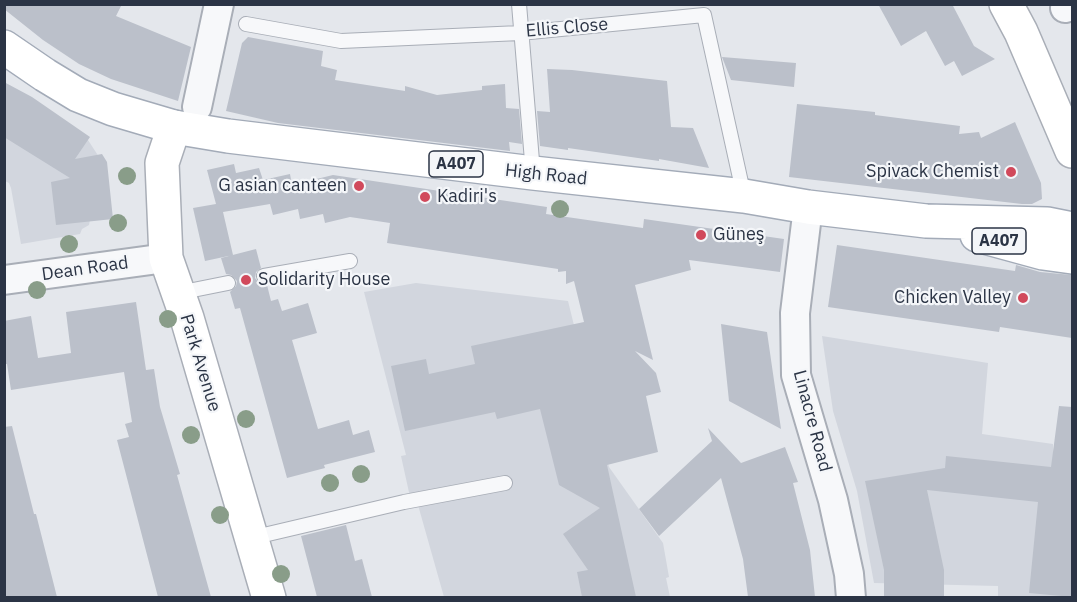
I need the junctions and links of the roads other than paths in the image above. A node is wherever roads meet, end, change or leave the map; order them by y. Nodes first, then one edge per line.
1 (219, 4) edge
2 (519, 4) edge
3 (1006, 4) edge
4 (708, 10) edge
5 (246, 24) dead end
6 (520, 33) junction
7 (4, 47) edge
8 (186, 117) junction
9 (1072, 151) edge
10 (533, 173) junction
11 (744, 196) junction
12 (808, 207) junction
13 (926, 221) junction
14 (1072, 229) edge
15 (1072, 257) edge
16 (166, 258) junction
17 (350, 261) dead end
18 (264, 276) dead end
19 (4, 280) edge
20 (228, 283) dead end
21 (178, 293) junction
22 (505, 483) dead end
23 (251, 538) junction
24 (268, 597) edge
25 (851, 597) edge

1 - 8 street
2 - 6 lane
3 - 9 main road
4 - 6 lane, Ellis Close
4 - 11 lane, Ellis Close
5 - 6 lane, Ellis Close
6 - 10 lane
7 - 8 main road, High Road / A407
8 - 10 main road, High Road / A407
8 - 16 main road, Park Avenue
10 - 11 main road, High Road / A407
11 - 12 main road, High Road / A407
12 - 13 main road, High Road / A407
12 - 25 street, Linacre Road
13 - 14 main road, High Road / A407
13 - 15 main road, High Road / A407
16 - 19 street, Dean Road
16 - 21 main road, Park Avenue
17 - 18 lane
20 - 21 lane
21 - 23 main road, Park Avenue
22 - 23 lane
23 - 24 main road, Park Avenue

